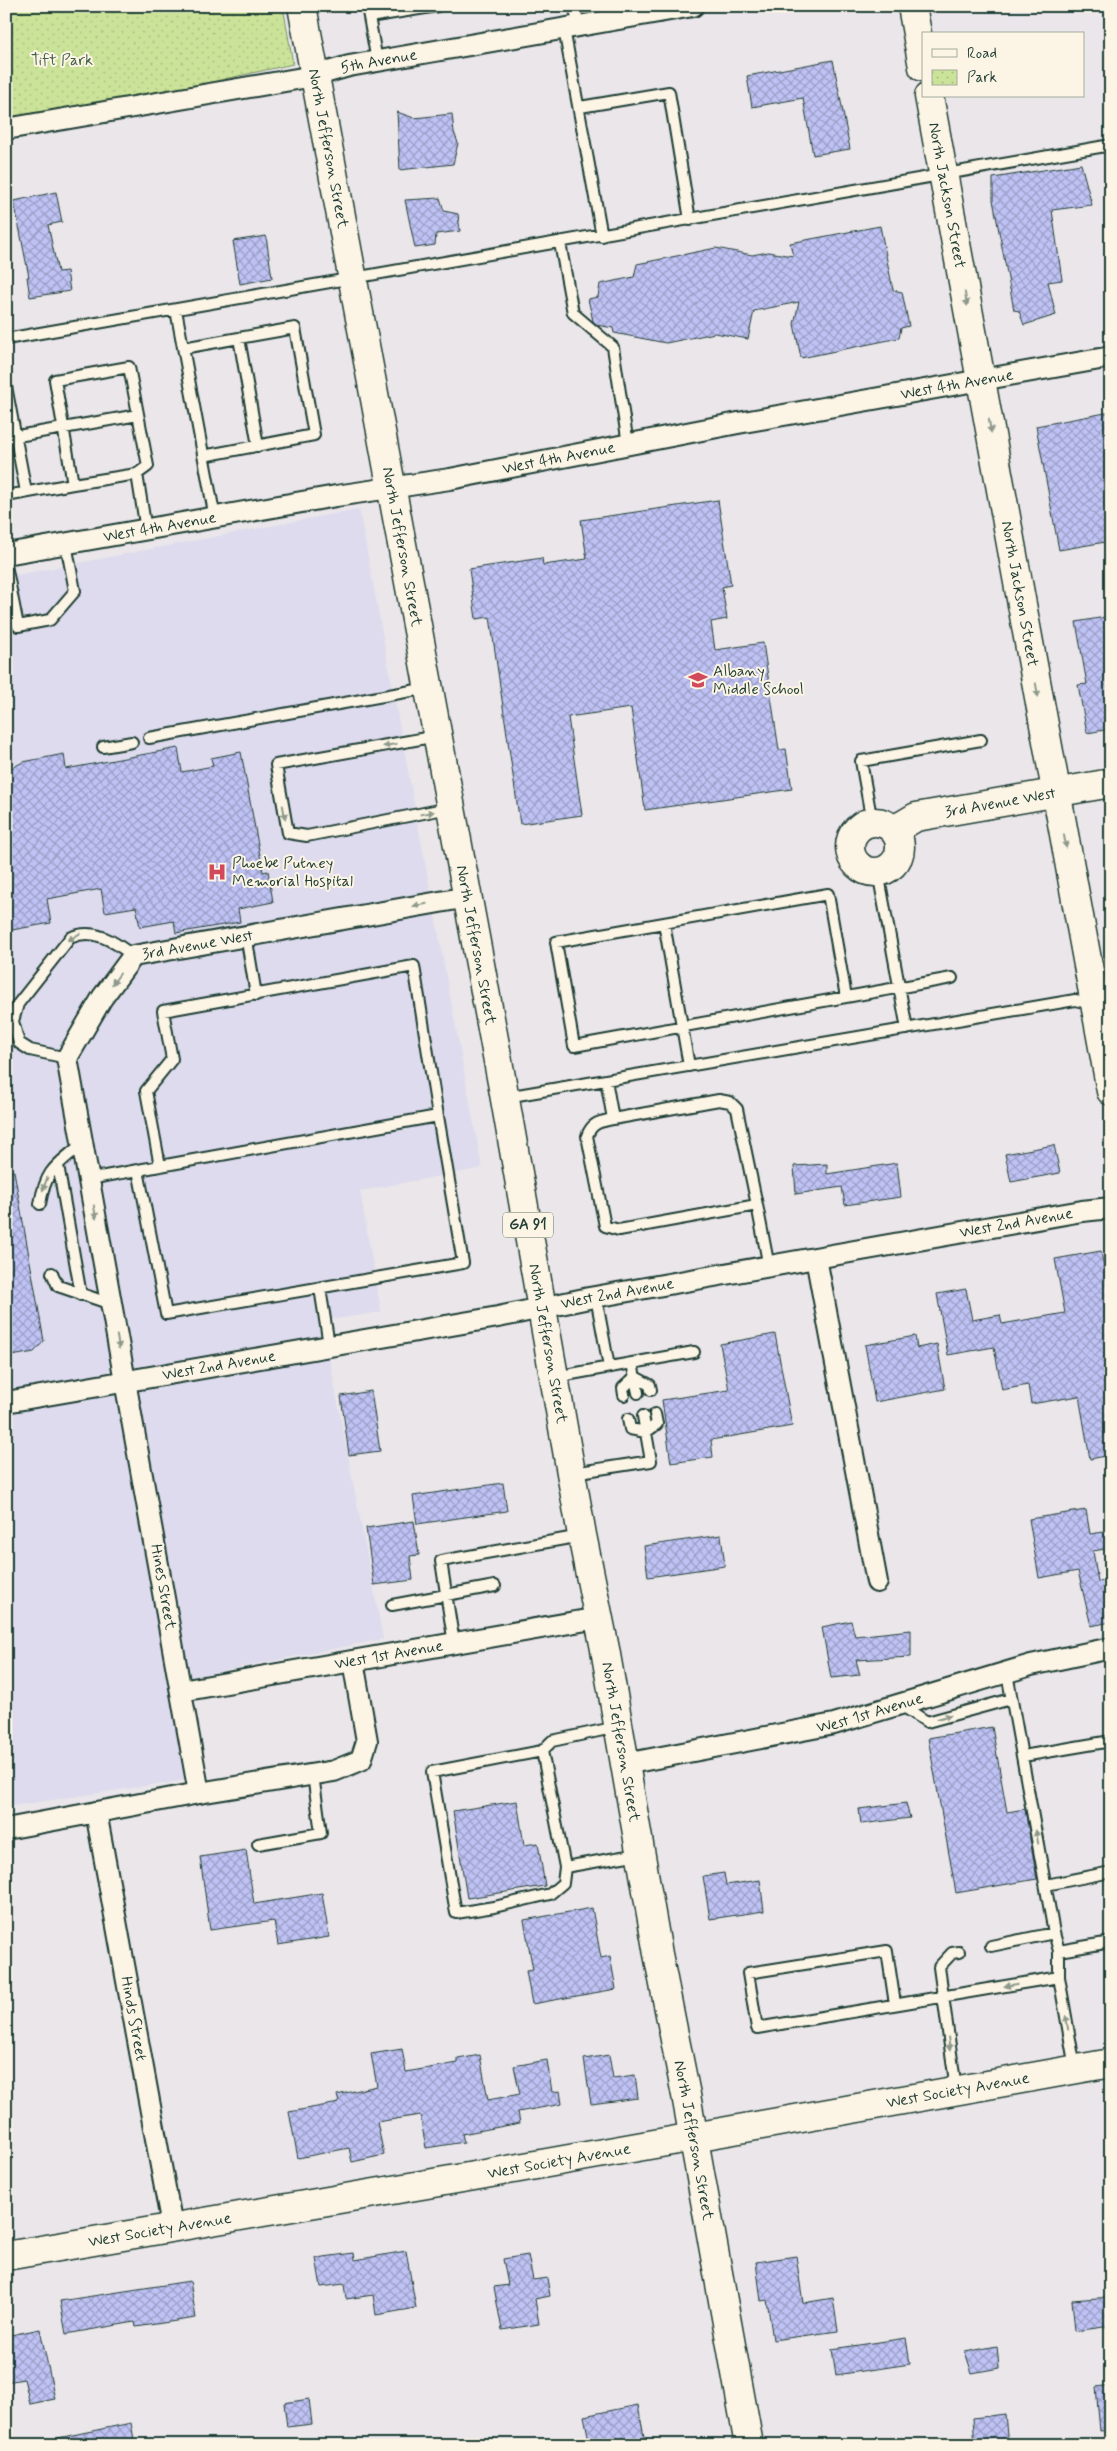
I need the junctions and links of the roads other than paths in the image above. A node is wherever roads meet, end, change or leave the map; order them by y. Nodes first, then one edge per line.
1 (302, 6) edge
2 (367, 6) edge
3 (438, 6) edge
4 (574, 6) edge
5 (693, 6) edge
6 (912, 6) edge
7 (427, 7) edge
8 (663, 9) edge
9 (630, 12) edge
10 (370, 18) junction
11 (571, 27) junction
12 (377, 61) junction
13 (922, 62) edge
14 (314, 76) junction
15 (929, 98) edge
16 (580, 107) junction
17 (6, 129) edge
18 (1111, 145) edge
19 (943, 175) junction
20 (690, 220) junction
21 (602, 236) junction
22 (560, 243) junction
23 (353, 279) junction
24 (176, 310) junction
25 (239, 338) junction
26 (6, 339) edge
27 (183, 348) junction
28 (1111, 357) edge
29 (981, 378) junction
30 (6, 386) edge
31 (138, 415) junction
32 (63, 428) junction
33 (11, 438) edge
34 (628, 444) junction
35 (258, 446) junction
36 (203, 456) junction
37 (137, 474) junction
38 (73, 484) junction
39 (392, 488) junction
40 (26, 492) junction
41 (6, 496) edge
42 (215, 518) junction
43 (146, 530) junction
44 (66, 544) junction
45 (6, 554) edge
46 (6, 565) edge
47 (428, 688) junction
48 (438, 736) junction
49 (149, 738) dead end
50 (981, 740) dead end
51 (132, 742) dead end
52 (103, 747) dead end
53 (1111, 783) edge
54 (1056, 793) junction
55 (452, 808) junction
56 (883, 826) junction
57 (878, 872) junction
58 (468, 897) junction
59 (664, 923) junction
60 (246, 935) junction
61 (133, 956) junction
62 (952, 978) dead end
63 (899, 988) junction
64 (256, 994) junction
65 (846, 997) junction
66 (1102, 1002) edge
67 (683, 1027) junction
68 (907, 1029) junction
69 (66, 1058) junction
70 (689, 1066) junction
71 (606, 1080) junction
72 (1111, 1091) edge
73 (505, 1098) junction
74 (438, 1116) junction
75 (613, 1119) junction
76 (82, 1144) junction
77 (58, 1165) junction
78 (160, 1166) junction
79 (138, 1170) junction
80 (89, 1178) junction
81 (40, 1204) dead end
82 (757, 1205) junction
83 (1111, 1208) edge
84 (816, 1258) junction
85 (769, 1267) junction
86 (52, 1273) dead end
87 (320, 1288) junction
88 (81, 1295) junction
89 (596, 1297) junction
90 (112, 1304) junction
91 (542, 1308) junction
92 (329, 1345) junction
93 (694, 1352) dead end
94 (632, 1363) junction
95 (609, 1367) junction
96 (555, 1377) junction
97 (635, 1377) junction
98 (126, 1381) junction
99 (651, 1390) dead end
100 (638, 1393) dead end
101 (624, 1395) dead end
102 (6, 1402) edge
103 (655, 1414) dead end
104 (643, 1416) dead end
105 (628, 1419) dead end
106 (646, 1432) junction
107 (572, 1473) junction
108 (582, 1535) junction
109 (877, 1582) dead end
110 (495, 1586) dead end
111 (446, 1595) junction
112 (392, 1605) dead end
113 (598, 1618) junction
114 (454, 1644) junction
115 (1111, 1648) edge
116 (353, 1661) junction
117 (1007, 1673) junction
118 (181, 1691) junction
119 (1011, 1699) junction
120 (901, 1705) junction
121 (618, 1726) junction
122 (1111, 1741) edge
123 (542, 1752) junction
124 (1023, 1756) junction
125 (625, 1764) junction
126 (313, 1775) junction
127 (199, 1793) junction
128 (96, 1812) junction
129 (6, 1829) edge
130 (258, 1844) dead end
131 (641, 1853) junction
132 (565, 1867) junction
133 (1111, 1872) edge
134 (1046, 1884) junction
135 (1054, 1933) junction
136 (1111, 1942) edge
137 (991, 1946) dead end
138 (1060, 1950) junction
139 (959, 1952) dead end
140 (1059, 1977) junction
141 (942, 1997) junction
142 (895, 2004) junction
143 (1111, 2063) edge
144 (1076, 2069) junction
145 (956, 2090) junction
146 (693, 2136) junction
147 (172, 2226) junction
148 (6, 2256) edge
149 (749, 2445) edge

1 - 14 street, North Jefferson Street / GA 91
2 - 10 lane
3 - 7 lane
4 - 11 lane
5 - 8 street, 5th Avenue
6 - 13 street
7 - 10 lane
8 - 9 street, 5th Avenue
9 - 11 street, 5th Avenue
10 - 12 lane
11 - 12 street, 5th Avenue
11 - 16 lane
12 - 14 street, 5th Avenue
14 - 17 street, 5th Avenue
14 - 23 street, North Jefferson Street / GA 91
15 - 19 street, North Jackson Street
16 - 20 lane
16 - 21 lane
18 - 19 lane
19 - 20 lane
19 -> 29 street, North Jackson Street
20 - 21 lane
21 - 22 lane
22 - 23 lane
22 - 34 lane
23 - 24 lane
23 - 39 street, North Jefferson Street / GA 91
24 - 26 lane
24 - 27 lane
25 - 27 lane
25 - 35 lane
25 - 35 lane
27 - 36 lane
28 - 29 street, West 4th Avenue
29 - 34 street, West 4th Avenue
29 -> 54 street, North Jackson Street
30 - 33 lane
31 - 32 lane
31 - 32 lane
31 - 37 lane
32 - 33 lane
32 - 38 lane
33 - 40 lane
34 - 39 street, West 4th Avenue
35 - 36 lane
36 - 42 lane
37 - 38 lane
37 - 43 lane
38 - 40 lane
39 - 42 street, West 4th Avenue
39 - 47 street, North Jefferson Street / GA 91
40 - 41 lane
42 - 43 street, West 4th Avenue
43 - 44 street, West 4th Avenue
44 - 45 street, West 4th Avenue
44 - 46 lane
47 - 48 street, North Jefferson Street / GA 91
47 - 49 lane
48 - 55 street, North Jefferson Street / GA 91
48 -> 55 lane
50 - 56 lane
51 - 52 lane
53 - 54 street, 3rd Avenue West
54 - 56 street, 3rd Avenue West
54 -> 66 street, North Jackson Street
55 - 58 street, North Jefferson Street / GA 91
56 - 57 street
56 - 57 street
57 - 63 lane
58 -> 60 street, 3rd Avenue West
58 - 73 street, North Jefferson Street / GA 91
59 - 65 lane
59 - 67 lane
59 - 67 lane
60 - 61 street, 3rd Avenue West
60 - 64 lane
61 -> 69 street, 3rd Avenue West
61 -> 69 lane
62 - 63 lane
63 - 65 lane
63 - 68 lane
64 - 74 lane
64 - 78 lane
65 - 67 lane
66 - 68 lane
66 - 72 street, North Jackson Street
67 - 70 lane
68 - 70 lane
69 - 76 street
70 - 71 lane
71 - 73 lane
71 - 75 lane
73 - 91 street, North Jefferson Street / GA 91
74 - 78 lane
74 - 87 lane
75 - 82 lane
75 - 82 lane
76 - 77 lane
76 - 80 street
77 -> 81 lane
77 - 88 lane
78 - 79 lane
79 - 80 lane
79 - 87 lane
80 -> 90 street
82 - 85 lane
83 - 84 street, West 2nd Avenue
84 - 85 street, West 2nd Avenue
84 - 109 street
85 - 89 street, West 2nd Avenue
86 - 88 lane
87 - 92 lane
88 - 90 lane
89 - 91 street, West 2nd Avenue
89 - 95 lane
90 -> 98 street
91 - 92 street, West 2nd Avenue
91 - 96 street, North Jefferson Street / GA 91
92 - 98 street, West 2nd Avenue
93 - 94 lane
94 - 95 lane
94 - 97 lane
95 - 96 lane
96 - 107 street, North Jefferson Street / GA 91
97 - 99 lane
97 - 100 lane
97 - 101 lane
98 - 102 street, West 2nd Avenue
98 - 118 street, Hines Street
103 - 106 lane
104 - 106 lane
105 - 106 lane
106 - 107 lane
107 - 108 street, North Jefferson Street / GA 91
108 - 111 lane
108 - 113 street, North Jefferson Street / GA 91
110 - 111 lane
111 - 112 lane
111 - 114 lane
113 - 114 street, West 1st Avenue
113 - 121 street, North Jefferson Street / GA 91
114 - 116 street, West 1st Avenue
115 - 117 street, West 1st Avenue
116 - 118 street, West 1st Avenue
116 - 126 street
117 - 119 lane
117 - 120 street, West 1st Avenue
118 - 127 street, Hines Street
120 -> 119 lane
119 - 124 lane
120 - 125 street, West 1st Avenue
121 - 123 lane
121 - 125 street, North Jefferson Street / GA 91
122 - 124 lane
123 - 132 lane
123 - 132 lane
134 -> 124 lane
125 - 131 street, North Jefferson Street / GA 91
126 - 127 street
126 - 130 lane
127 - 128 street
128 - 129 street
128 - 147 street, Hinds Street
131 - 132 lane
131 - 146 street, North Jefferson Street / GA 91
133 - 134 lane
134 - 135 lane
135 - 137 lane
135 - 138 lane
136 - 138 lane
138 - 140 lane
139 - 141 lane
140 -> 141 lane
144 -> 140 lane
141 - 142 lane
141 -> 145 lane
142 - 142 lane
143 - 144 street, West Society Avenue
144 - 145 street, West Society Avenue
145 - 146 street, West Society Avenue
146 - 147 street, West Society Avenue
146 - 149 street, North Jefferson Street / GA 91
147 - 148 street, West Society Avenue

